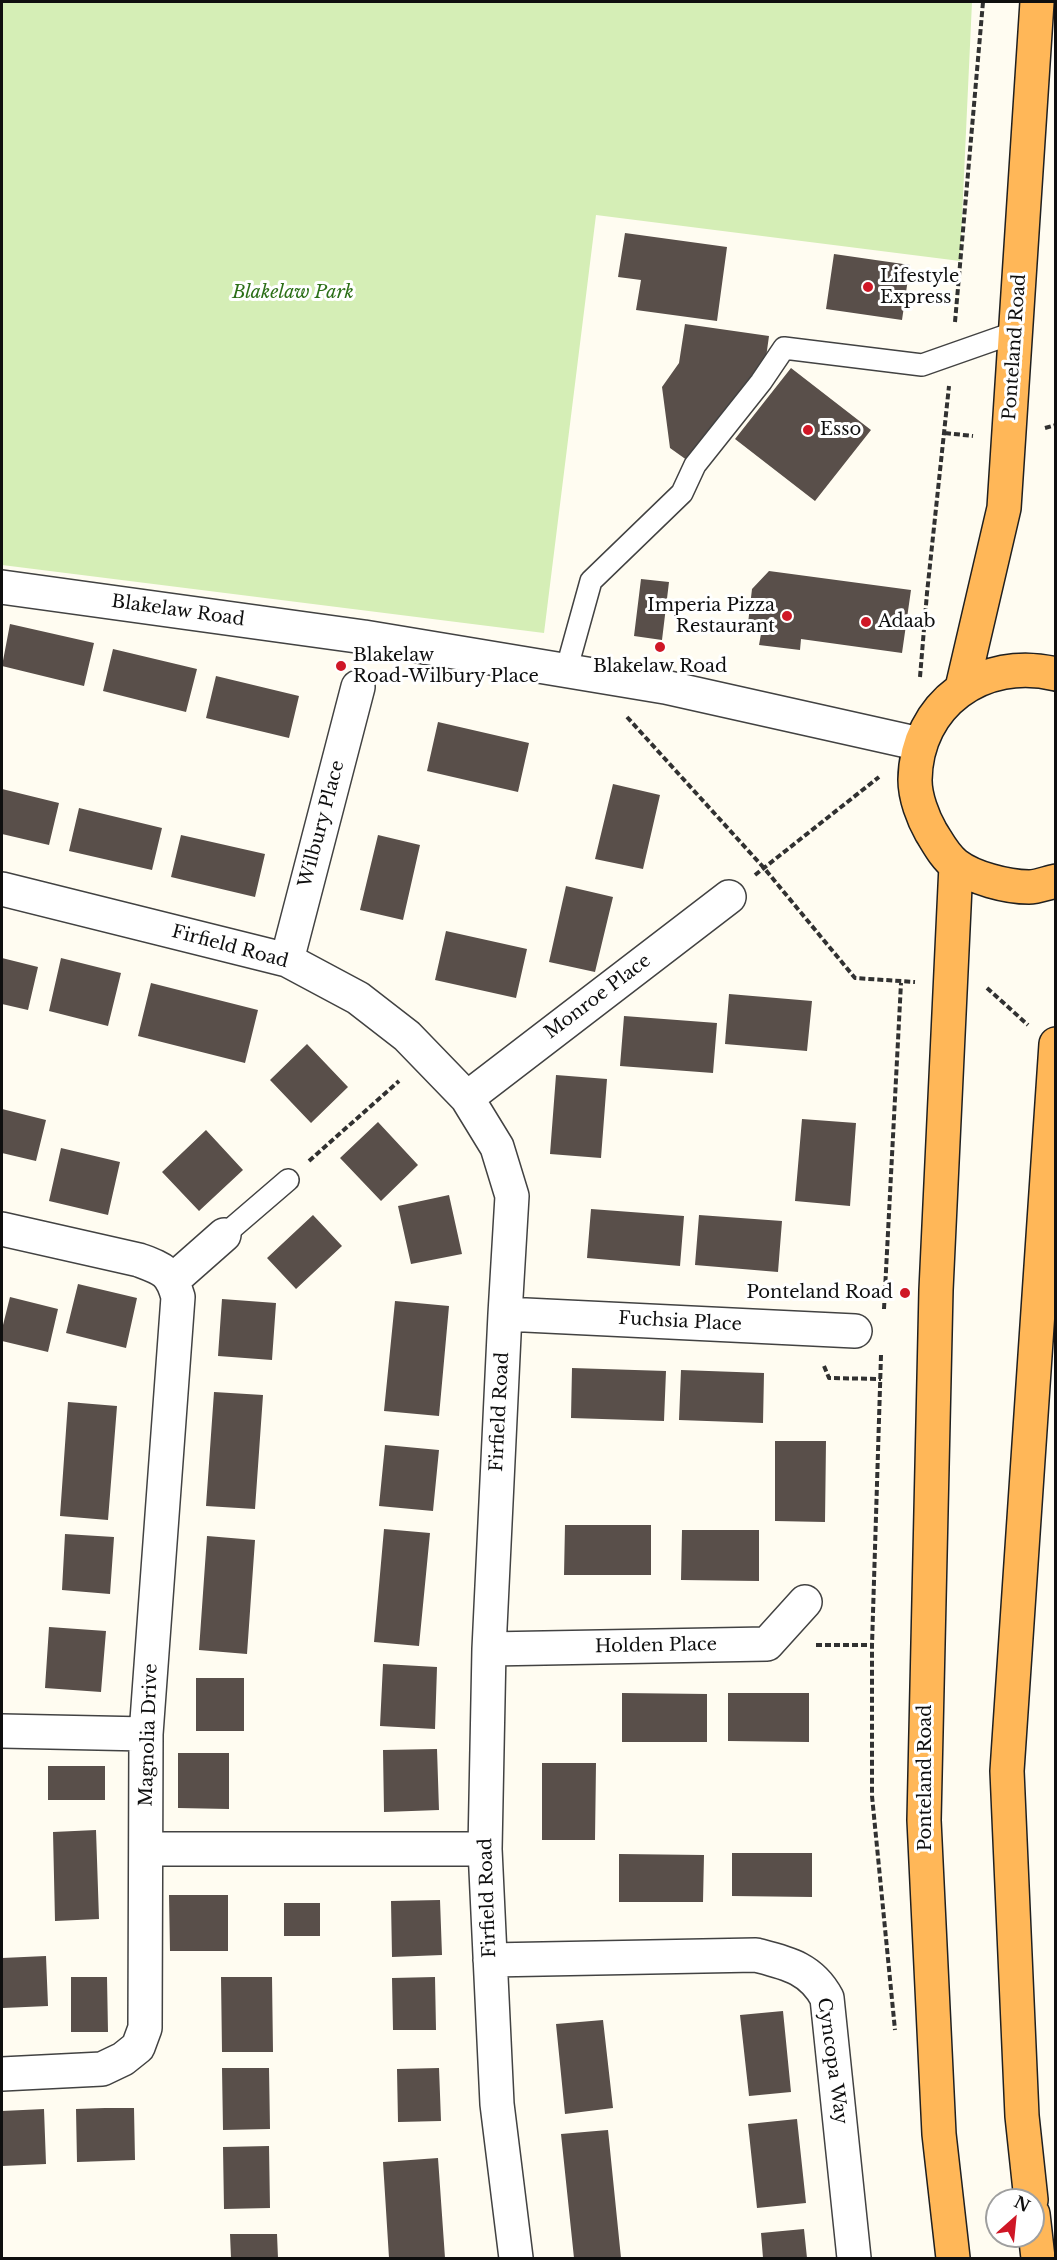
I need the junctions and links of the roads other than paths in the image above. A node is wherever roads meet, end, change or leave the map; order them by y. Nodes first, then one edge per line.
1 (1037, 2) edge
2 (1016, 332) junction
3 (2, 587) edge
4 (566, 671) junction
5 (1056, 674) edge
6 (358, 687) dead end
7 (962, 688) junction
8 (911, 742) junction
9 (956, 865) junction
10 (1056, 881) edge
11 (2, 889) edge
12 (729, 897) dead end
13 (287, 960) junction
14 (1056, 1044) edge
15 (467, 1098) junction
16 (288, 1180) road end
17 (2, 1229) edge
18 (224, 1235) joint
19 (173, 1280) junction
20 (504, 1314) junction
21 (868, 1340) road end
22 (805, 1602) dead end
23 (489, 1649) junction
24 (2, 1731) edge
25 (146, 1734) junction
26 (147, 1849) junction
27 (485, 1849) junction
28 (490, 1960) junction
29 (2, 2074) edge
30 (1031, 2188) edge
31 (516, 2259) edge
32 (854, 2259) edge
33 (952, 2259) edge

1 - 2 highway, Ponteland Road
2 - 4 lane
2 - 7 highway, Ponteland Road
3 - 4 street, Blakelaw Road
4 - 8 street, Blakelaw Road
5 - 7 highway
6 - 13 street, Wilbury Place
7 - 8 highway
8 - 9 highway
9 - 10 highway
9 - 33 highway, Ponteland Road
11 - 13 street, Firfield Road
12 - 15 street, Monroe Place
13 - 15 street, Firfield Road
14 - 30 highway
15 - 20 street, Firfield Road
16 - 18 lane
17 - 19 street
18 - 19 street
19 - 25 street, Magnolia Drive
20 - 21 street, Fuchsia Place
20 - 23 street, Firfield Road
22 - 23 street, Holden Place
23 - 27 street, Firfield Road
24 - 25 street
25 - 26 street, Magnolia Drive
26 - 27 street
26 - 29 street, Magnolia Drive
27 - 28 street, Firfield Road
28 - 31 street, Firfield Road
28 - 32 street, Cyncopa Way

